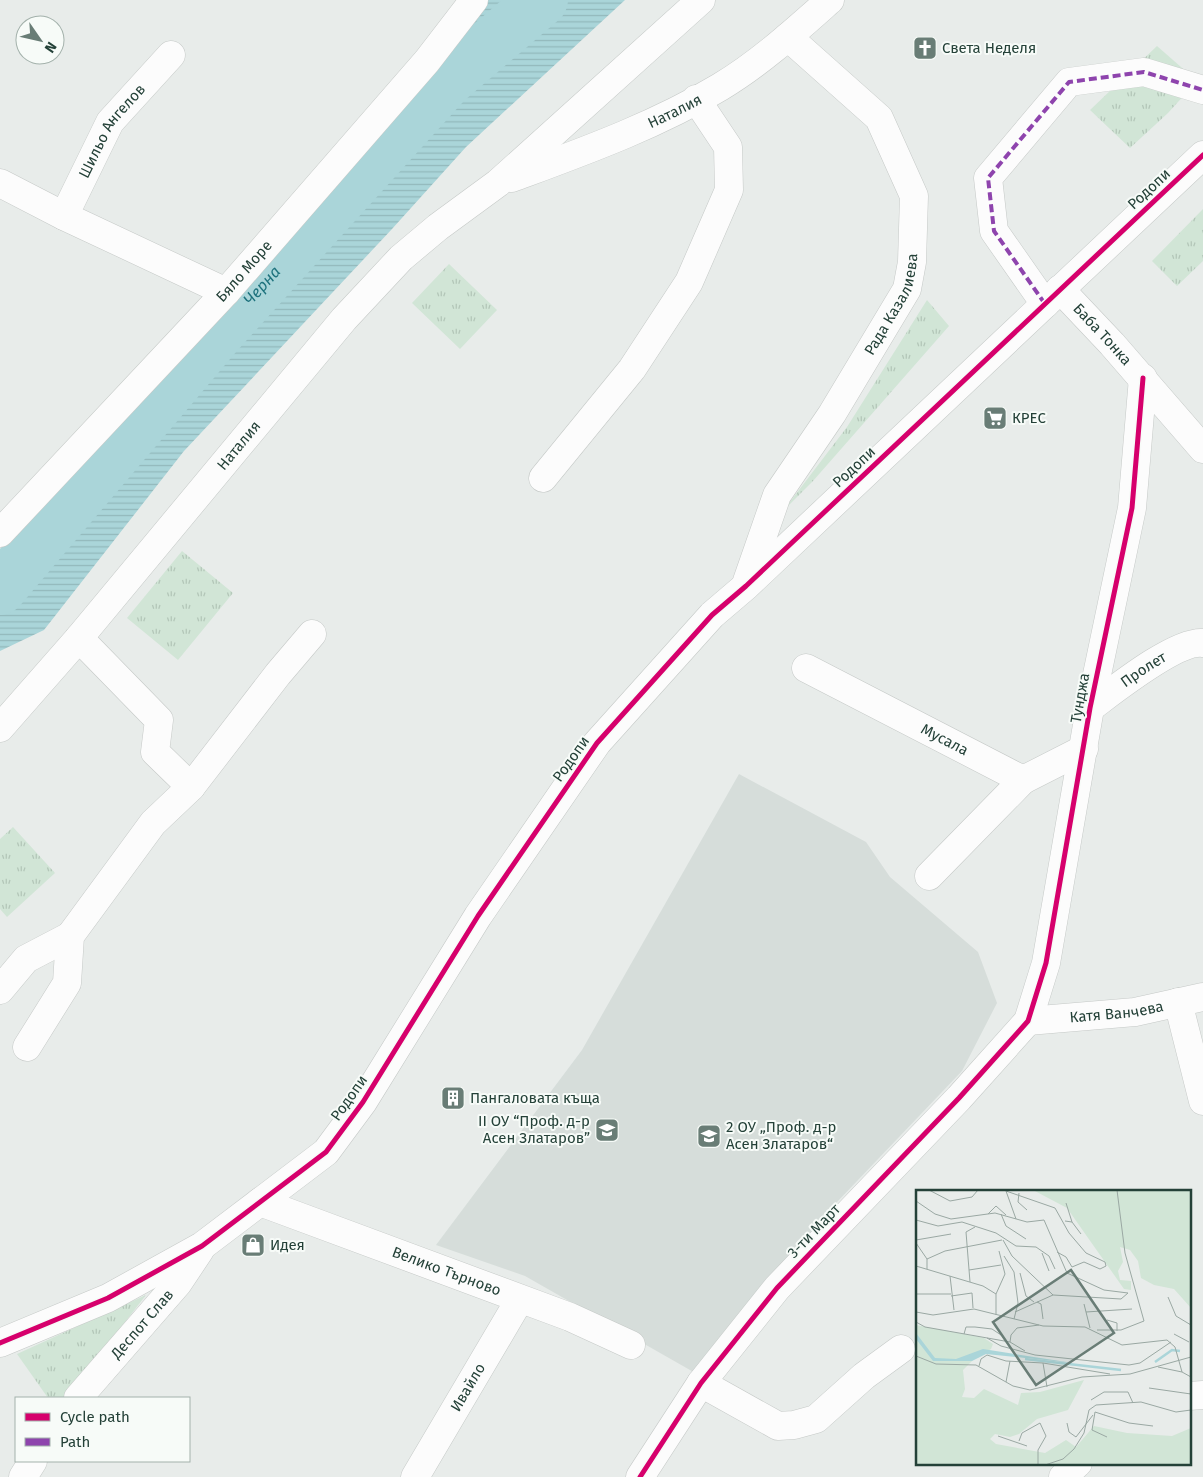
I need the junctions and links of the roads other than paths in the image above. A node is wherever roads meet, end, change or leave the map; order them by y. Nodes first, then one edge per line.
1 (474, 0) edge
2 (701, 0) edge
3 (830, 0) edge
4 (788, 37) junction
5 (171, 55) dead end
6 (1203, 90) edge
7 (696, 99) junction
8 (1203, 155) edge
9 (0, 183) edge
10 (498, 183) junction
11 (64, 216) junction
12 (226, 292) junction
13 (1052, 297) junction
14 (1143, 378) junction
15 (1203, 449) edge
16 (543, 478) dead end
17 (0, 533) edge
18 (746, 586) junction
19 (312, 634) dead end
20 (79, 638) junction
21 (1203, 643) edge
22 (806, 668) dead end
23 (1090, 708) junction
24 (0, 728) edge
25 (1084, 750) junction
26 (1023, 780) junction
27 (191, 788) junction
28 (929, 876) dead end
29 (70, 936) junction
30 (0, 990) edge
31 (1191, 1000) edge
32 (1028, 1021) junction
33 (28, 1047) dead end
34 (1203, 1101) edge
35 (260, 1202) junction
36 (202, 1246) junction
37 (520, 1300) junction
38 (0, 1343) edge
39 (631, 1345) dead end
40 (901, 1348) dead end
41 (701, 1383) junction
42 (1203, 1395) edge
43 (1190, 1396) edge
44 (79, 1397) edge
45 (32, 1462) edge
46 (1077, 1464) edge
47 (23, 1477) edge
48 (415, 1477) edge
49 (640, 1477) edge
50 (1063, 1477) edge

1 - 12 street, Бяло Море
2 - 10 street, Наталия
3 - 4 street, Наталия
4 - 7 street, Наталия
4 - 18 street, Рада Казалиева
5 - 11 street, Шильо Ангелов
6 - 13 street, Баба Тонка
7 - 10 street, Наталия
7 - 16 street
8 - 13 street, Родопи
9 - 11 street
10 - 20 street, Наталия
11 - 12 street
12 - 17 street, Бяло Море
13 - 14 street, Баба Тонка
13 - 18 street, Родопи
14 - 15 street, Баба Тонка
14 - 23 street, Тунджа
18 - 35 street, Родопи
19 - 27 street
20 - 24 street, Наталия
20 - 27 street
21 - 23 street, Пролет
22 - 26 street, Мусала
23 - 25 street, Тунджа
25 - 26 street
25 - 32 street, Тунджа
26 - 28 street
27 - 29 street
29 - 30 street
29 - 33 street
31 - 32 street, Катя Ванчева
31 - 34 street
32 - 41 street, 3-ти Март
35 - 36 street, Родопи
35 - 37 street, Велико Търново
36 - 38 street, Родопи
36 - 44 street, Деспот Слав
37 - 39 street, Велико Търново
37 - 48 street, Ивайло
40 - 41 street
41 - 49 street, 3-ти Март
42 - 43 street
45 - 47 street
46 - 50 street

